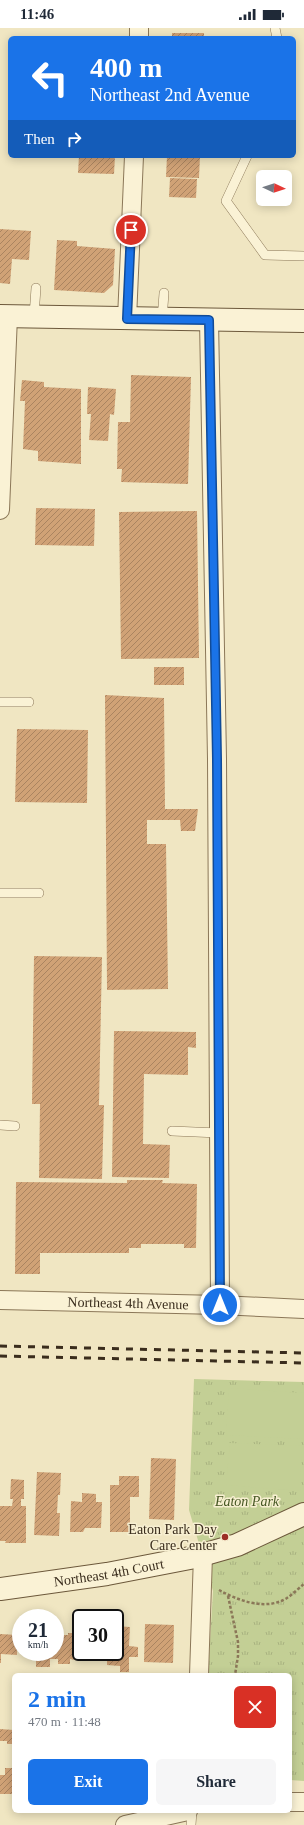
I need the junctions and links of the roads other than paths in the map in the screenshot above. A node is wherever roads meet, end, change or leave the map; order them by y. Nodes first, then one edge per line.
1 (134, 158) edge
2 (246, 158) edge
3 (304, 256) edge
4 (36, 288) dead end
5 (164, 293) dead end
6 (4, 316) edge
7 (34, 316) junction
8 (127, 319) junction
9 (162, 320) junction
10 (209, 320) junction
11 (304, 322) edge
12 (0, 510) edge
13 (0, 702) edge
14 (29, 702) dead end
15 (0, 892) edge
16 (39, 893) dead end
17 (0, 1125) edge
18 (15, 1126) dead end
19 (172, 1131) dead end
20 (219, 1132) junction
21 (0, 1300) edge
22 (220, 1305) junction
23 (304, 1310) edge
24 (304, 1514) edge
25 (203, 1555) junction
26 (0, 1589) edge
27 (199, 1673) edge
28 (292, 1802) edge
29 (304, 1802) edge
30 (179, 1813) edge
31 (192, 1813) edge
32 (125, 1825) edge
33 (191, 1825) edge

1 - 8 street
2 - 3 lane
4 - 7 lane
5 - 9 lane
6 - 7 street
6 - 12 street
7 - 8 street
8 - 9 street
9 - 10 street
10 - 11 street
10 - 20 street
13 - 14 lane
15 - 16 lane
17 - 18 lane
19 - 20 lane
20 - 22 street
21 - 22 street, Northeast 4th Avenue
22 - 23 street, Northeast 4th Avenue
24 - 25 street, Northeast 4th Court
25 - 26 street, Northeast 4th Court
25 - 27 street
28 - 29 street
30 - 32 street
31 - 33 lane

